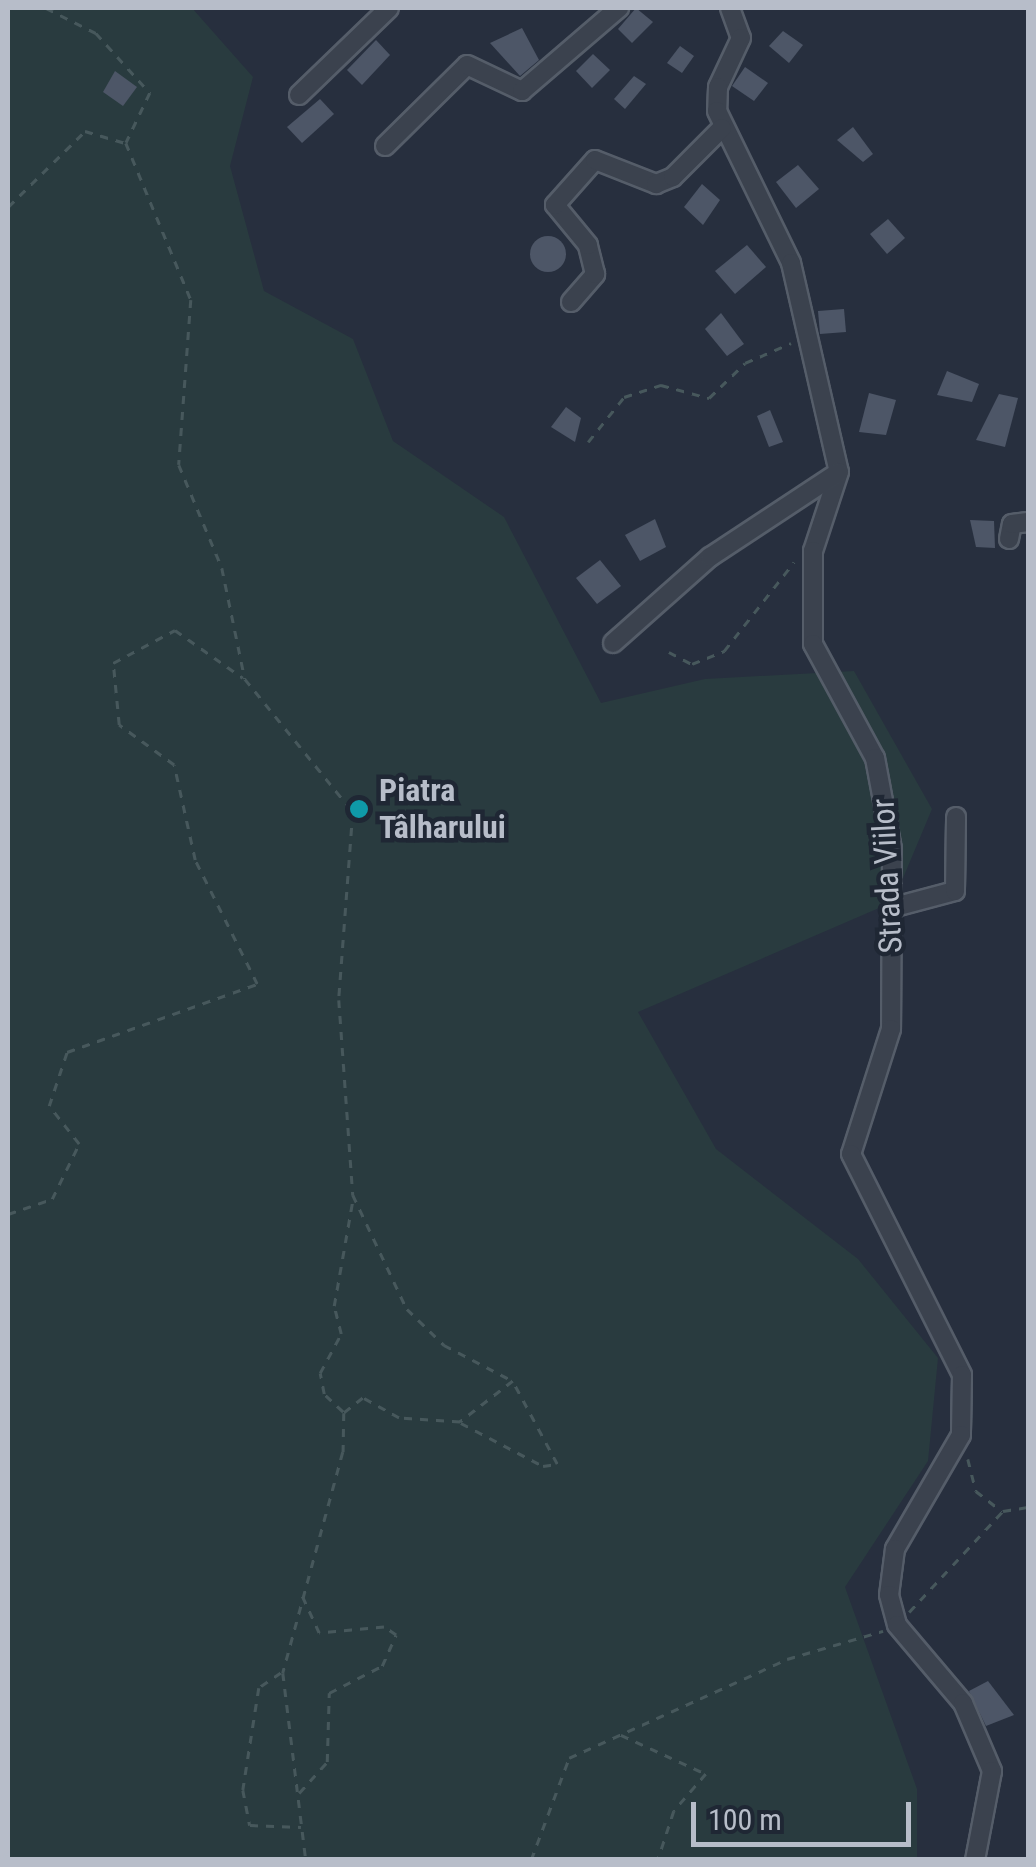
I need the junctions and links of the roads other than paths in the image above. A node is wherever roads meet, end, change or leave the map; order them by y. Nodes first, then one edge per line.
1 (389, 8) edge
2 (619, 8) edge
3 (730, 8) edge
4 (299, 95) dead end
5 (722, 128) junction
6 (385, 146) dead end
7 (572, 302) dead end
8 (840, 472) junction
9 (1028, 522) edge
10 (1009, 539) dead end
11 (613, 643) dead end
12 (956, 817) dead end
13 (891, 908) junction
14 (975, 1860) edge

1 - 4 street
2 - 6 street
3 - 5 street
5 - 7 street
5 - 8 street
8 - 11 street
8 - 13 street, Strada Viilor
9 - 10 street
12 - 13 street
13 - 14 street, Strada Viilor

